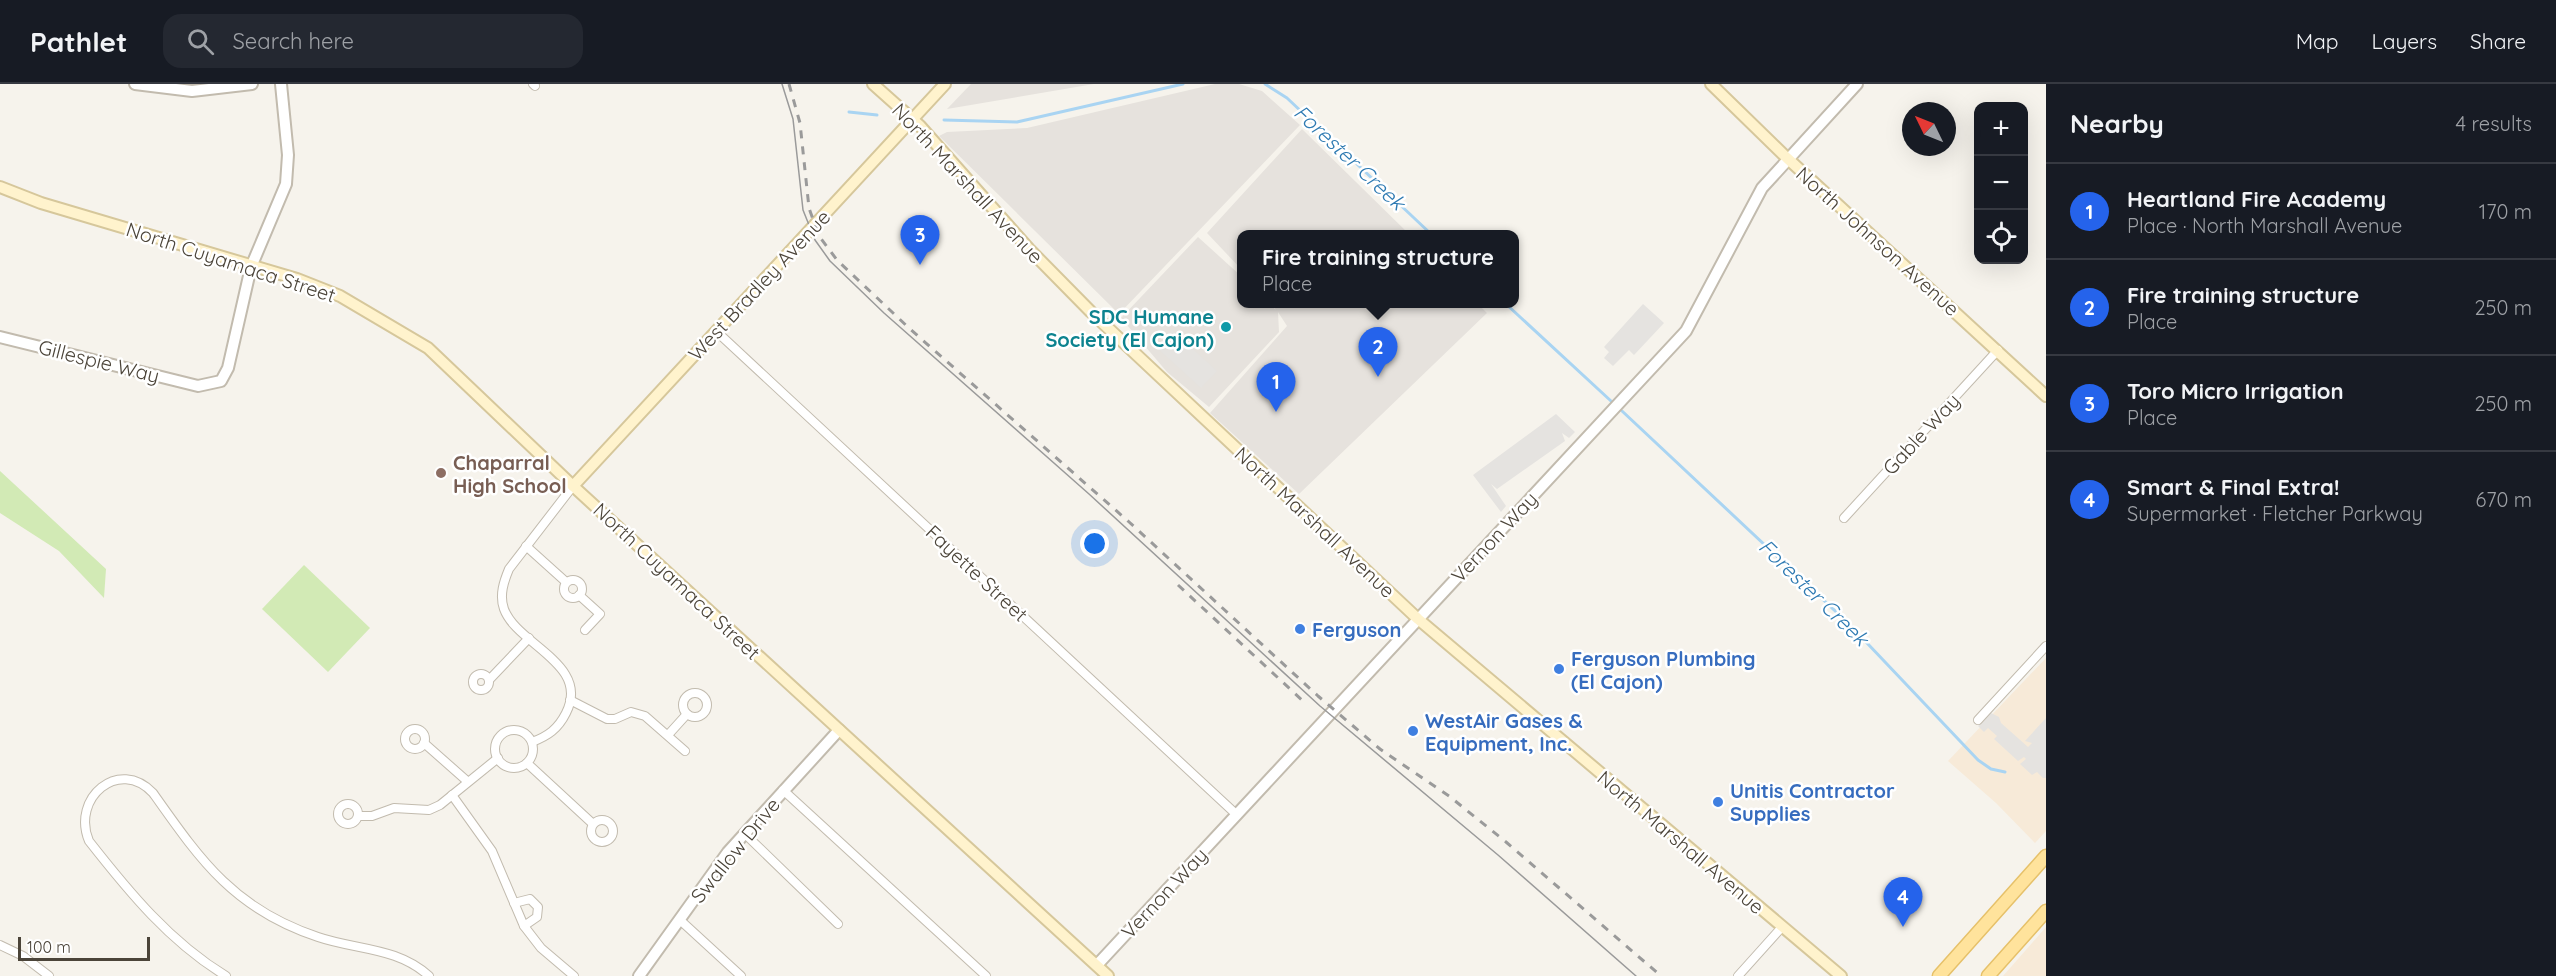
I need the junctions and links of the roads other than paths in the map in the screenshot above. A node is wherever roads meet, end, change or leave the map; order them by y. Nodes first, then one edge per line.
1 (135, 84) edge
2 (252, 84) edge
3 (281, 84) edge
4 (873, 84) edge
5 (945, 84) edge
6 (1712, 84) edge
7 (1857, 84) edge
8 (913, 119) junction
9 (1787, 158) junction
10 (0, 187) edge
11 (251, 267) junction
12 (716, 331) junction
13 (0, 337) edge
14 (1998, 350) junction
15 (2046, 396) edge
16 (573, 486) junction
17 (1844, 518) dead end
18 (526, 546) junction
19 (566, 582) junction
20 (579, 595) junction
21 (1418, 619) junction
22 (585, 630) dead end
23 (529, 638) junction
24 (2046, 646) edge
25 (489, 680) dead end
26 (570, 700) junction
27 (687, 714) dead end
28 (1978, 720) dead end
29 (839, 730) junction
30 (668, 735) junction
31 (532, 742) junction
32 (424, 743) dead end
33 (685, 751) dead end
34 (498, 758) junction
35 (527, 763) junction
36 (467, 781) junction
37 (783, 790) junction
38 (452, 795) junction
39 (1237, 814) junction
40 (358, 816) dead end
41 (593, 824) dead end
42 (744, 834) junction
43 (2046, 856) edge
44 (514, 903) junction
45 (2046, 911) edge
46 (680, 920) junction
47 (838, 924) dead end
48 (524, 926) junction
49 (1782, 927) junction
50 (0, 945) edge
51 (1097, 965) junction
52 (49, 976) edge
53 (226, 976) edge
54 (429, 976) edge
55 (574, 976) edge
56 (639, 976) edge
57 (741, 976) edge
58 (986, 976) edge
59 (1108, 976) edge
60 (1738, 976) edge
61 (1841, 976) edge
62 (1939, 976) edge
63 (1988, 976) edge

1 - 2 street
3 - 11 street
4 - 8 main road, North Marshall Avenue
5 - 8 main road, West Bradley Avenue
6 - 9 main road, North Johnson Avenue
7 - 9 street, Vernon Way
8 - 12 main road, West Bradley Avenue
8 - 21 main road, North Marshall Avenue
9 - 14 main road, North Johnson Avenue
9 - 21 street, Vernon Way
10 - 11 main road, North Cuyamaca Street
11 - 13 street, Gillespie Way
11 - 16 main road, North Cuyamaca Street
12 - 16 main road, West Bradley Avenue
12 - 39 street, Fayette Street
14 - 15 main road, North Johnson Avenue
14 - 17 street, Gable Way
16 - 18 street
16 - 29 main road, North Cuyamaca Street
18 - 19 street
18 - 23 street
19 - 20 street
19 - 20 street
20 - 22 street
21 - 39 street, Vernon Way
21 - 49 main road, North Marshall Avenue
23 - 25 street
23 - 26 street
24 - 28 street
26 - 30 street
26 - 31 street
27 - 30 street
29 - 37 street, Swallow Drive
29 - 51 main road, North Cuyamaca Street
30 - 33 street
31 - 34 street
31 - 35 street
32 - 36 street
34 - 35 street
34 - 36 street
35 - 41 street
36 - 38 street
37 - 42 street, Swallow Drive
37 - 58 street
38 - 40 street
38 - 44 street
39 - 51 street, Vernon Way
42 - 46 street, Swallow Drive
42 - 47 street
43 - 62 main road
44 - 48 street
44 - 48 street
45 - 63 main road
46 - 56 street, Swallow Drive
46 - 57 street
48 - 55 street
49 - 60 street
49 - 61 main road, North Marshall Avenue
50 - 52 street
51 - 59 main road, North Cuyamaca Street
53 - 54 street

